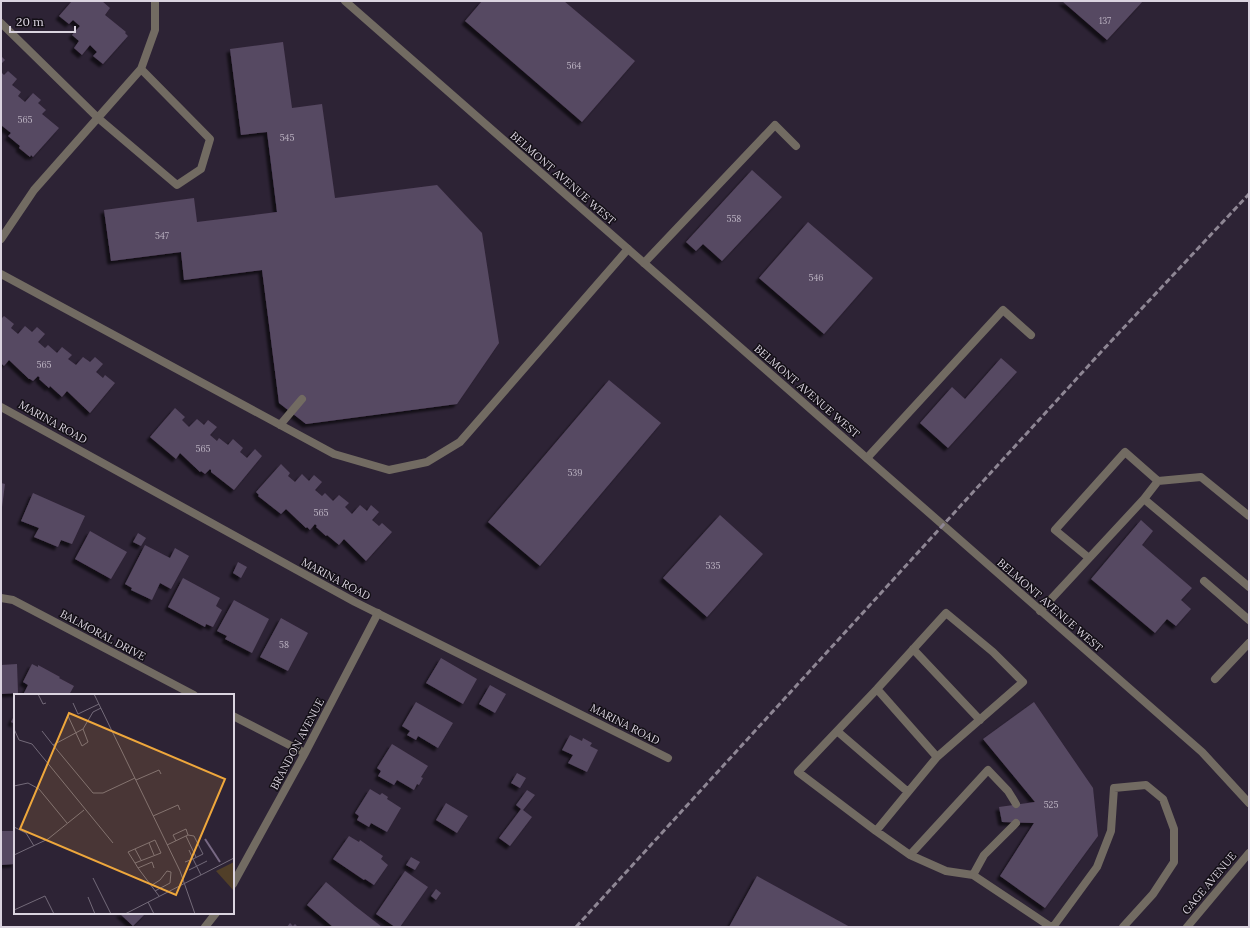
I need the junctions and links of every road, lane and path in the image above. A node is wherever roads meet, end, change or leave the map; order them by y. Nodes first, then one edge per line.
1 (155, 1) edge
2 (345, 1) edge
3 (1, 23) edge
4 (141, 69) junction
5 (98, 118) junction
6 (796, 146) dead end
7 (1, 239) edge
8 (628, 249) junction
9 (644, 263) junction
10 (1, 274) edge
11 (1031, 335) dead end
12 (302, 399) dead end
13 (1, 407) edge
14 (280, 425) junction
15 (867, 458) junction
16 (1158, 481) junction
17 (1144, 499) junction
18 (1249, 516) edge
19 (1089, 558) junction
20 (1204, 581) dead end
21 (1249, 586) edge
22 (1, 598) edge
23 (1040, 611) junction
24 (378, 613) junction
25 (1249, 620) edge
26 (1249, 643) edge
27 (914, 649) junction
28 (1215, 679) dead end
29 (877, 689) junction
30 (192, 694) edge
31 (234, 717) edge
32 (980, 720) junction
33 (837, 731) junction
34 (305, 753) junction
35 (937, 757) junction
36 (668, 758) dead end
37 (908, 792) junction
38 (1249, 803) edge
39 (1016, 804) dead end
40 (1016, 823) dead end
41 (876, 831) junction
42 (1249, 853) edge
43 (910, 855) junction
44 (973, 875) junction
45 (234, 882) edge
46 (215, 914) edge
47 (205, 927) edge
48 (1052, 927) edge
49 (1123, 927) edge
50 (1187, 927) edge

1 - 4 street
2 - 8 street, BELMONT AVENUE WEST
3 - 5 street
4 - 5 street
4 - 5 street
5 - 7 street
6 - 9 street
8 - 9 street, BELMONT AVENUE WEST
8 - 14 street
9 - 15 street, BELMONT AVENUE WEST
10 - 14 street
11 - 15 street
12 - 14 street
13 - 24 street, MARINA ROAD
15 - 23 street, BELMONT AVENUE WEST
16 - 17 street
16 - 18 street
16 - 19 street
17 - 19 street
17 - 21 street
19 - 23 street
20 - 25 street
22 - 30 street, BALMORAL DRIVE
23 - 38 street, BELMONT AVENUE WEST
24 - 34 street, BRANDON AVENUE
24 - 36 street, MARINA ROAD
26 - 28 street
27 - 29 street
27 - 32 street
27 - 32 street
29 - 33 street
29 - 35 street
31 - 34 street
32 - 35 street
33 - 37 street
33 - 41 street
34 - 45 street, BRANDON AVENUE
35 - 37 street
37 - 41 street
39 - 43 street
40 - 44 street
41 - 43 street
42 - 50 street, GAGE AVENUE
43 - 44 street
44 - 48 street
46 - 47 street
48 - 49 street

